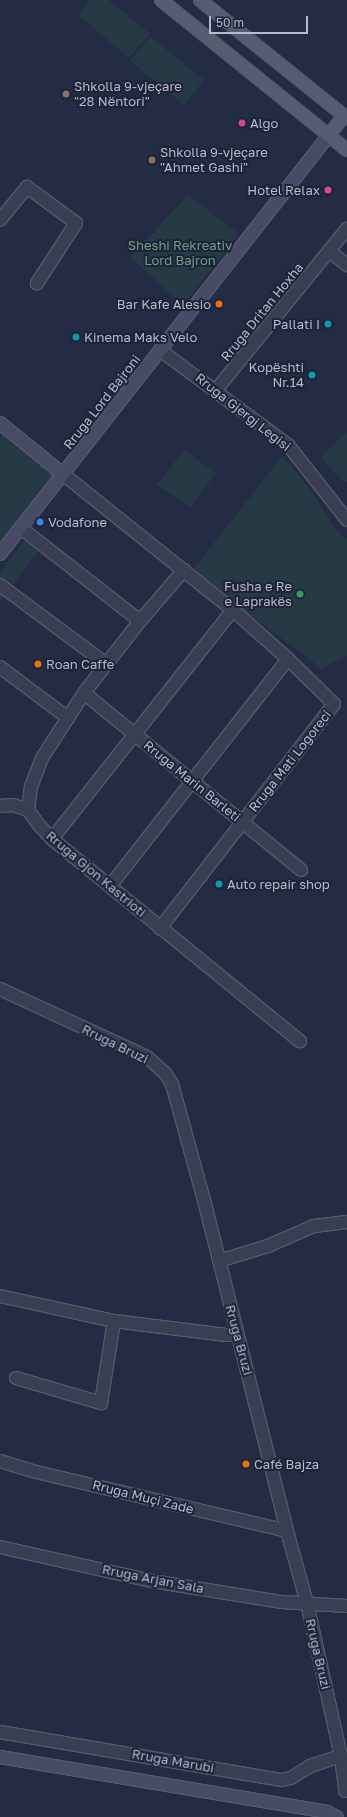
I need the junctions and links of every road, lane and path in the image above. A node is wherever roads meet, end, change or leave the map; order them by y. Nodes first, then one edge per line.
1 (161, 0) edge
2 (200, 0) edge
3 (346, 117) edge
4 (329, 135) junction
5 (347, 150) edge
6 (0, 220) edge
7 (347, 229) edge
8 (329, 251) junction
9 (347, 266) edge
10 (37, 283) dead end
11 (160, 350) junction
12 (216, 390) junction
13 (0, 423) edge
14 (63, 474) junction
15 (347, 520) edge
16 (21, 528) junction
17 (0, 554) edge
18 (184, 570) junction
19 (0, 585) edge
20 (233, 610) junction
21 (140, 621) junction
22 (288, 659) junction
23 (106, 664) junction
24 (0, 667) edge
25 (84, 693) junction
26 (68, 718) junction
27 (135, 734) junction
28 (192, 781) junction
29 (0, 806) edge
30 (28, 810) junction
31 (242, 822) junction
32 (52, 839) junction
33 (301, 870) dead end
34 (110, 886) junction
35 (160, 928) junction
36 (0, 989) edge
37 (300, 1041) dead end
38 (347, 1222) edge
39 (218, 1261) junction
40 (0, 1296) edge
41 (114, 1321) junction
42 (238, 1335) junction
43 (16, 1378) dead end
44 (0, 1461) edge
45 (287, 1531) junction
46 (0, 1547) edge
47 (307, 1603) junction
48 (347, 1606) edge
49 (0, 1732) edge
50 (341, 1756) junction
51 (0, 1757) edge
52 (345, 1791) dead end
53 (337, 1817) edge

1 - 4 main road
2 - 3 main road
3 - 4 main road, Rruga Lord Bajroni
4 - 5 main road
4 - 11 main road, Rruga Lord Bajroni
6 - 10 street
7 - 8 street, Rruga Dritan Hoxha
8 - 9 street
8 - 12 street, Rruga Dritan Hoxha
11 - 12 street, Rruga Gjergj Legisi
11 - 14 main road, Rruga Lord Bajroni
12 - 15 street, Rruga Gjergj Legisi
13 - 14 main road
14 - 16 main road, Rruga Lord Bajroni
14 - 18 street, Rruga Mati Logoreci
16 - 17 main road, Rruga Lord Bajroni
16 - 21 street
18 - 20 street, Rruga Mati Logoreci
18 - 21 street
19 - 23 street
20 - 22 street, Rruga Mati Logoreci
20 - 27 street
21 - 23 street
22 - 28 street
22 - 31 street, Rruga Mati Logoreci
23 - 25 street
24 - 26 street
25 - 26 street
25 - 27 street, Rruga Marin Barleti
26 - 30 street
27 - 28 street, Rruga Marin Barleti
27 - 32 street
28 - 31 street, Rruga Marin Barleti
28 - 34 street
29 - 30 street
30 - 32 street, Rruga Gjon Kastrioti
31 - 33 street, Rruga Marin Barleti
31 - 35 street, Rruga Mati Logoreci
32 - 34 street, Rruga Gjon Kastrioti
34 - 35 street, Rruga Gjon Kastrioti
35 - 37 street, Rruga Gjon Kastrioti
36 - 39 street, Rruga Bruzi
38 - 39 street
39 - 42 street, Rruga Bruzi
40 - 41 street
41 - 42 street
41 - 43 street
42 - 45 street, Rruga Bruzi
44 - 45 street, Rruga Muçi Zade
45 - 47 street, Rruga Bruzi
46 - 47 street, Rruga Arjan Sala
47 - 48 street, Rruga Arjan Sala
47 - 50 street, Rruga Bruzi
49 - 50 street, Rruga Marubi
50 - 52 street, Rruga Bruzi
51 - 53 main road

